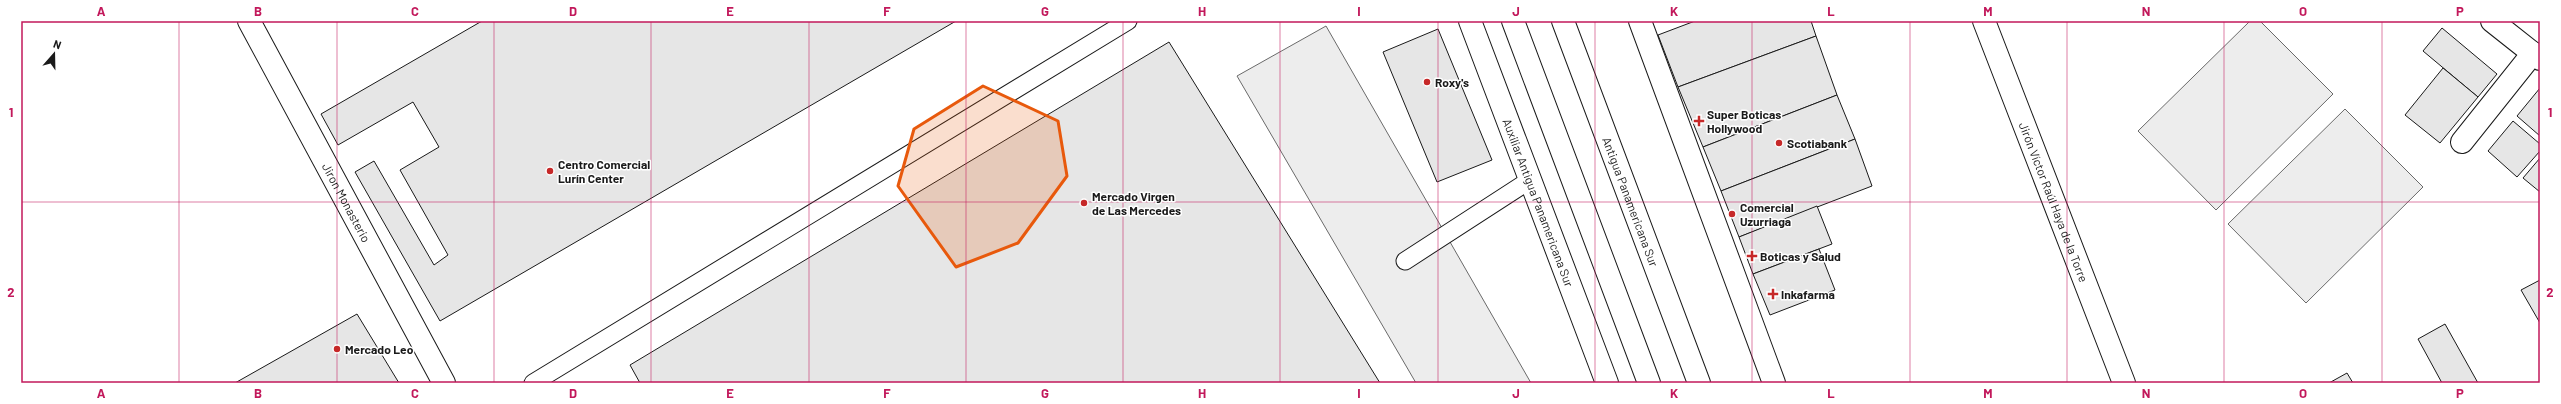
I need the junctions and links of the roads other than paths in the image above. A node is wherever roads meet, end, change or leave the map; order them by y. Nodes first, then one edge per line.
1 (249, 21) edge
2 (1128, 21) edge
3 (1470, 21) edge
4 (1513, 21) edge
5 (1563, 21) edge
6 (1640, 21) edge
7 (1984, 21) edge
8 (2492, 21) edge
9 (2537, 56) edge
10 (2462, 142) dead end
11 (1530, 180) junction
12 (1405, 261) dead end
13 (444, 383) edge
14 (533, 383) edge
15 (1607, 383) edge
16 (1649, 383) edge
17 (1699, 383) edge
18 (1774, 383) edge
19 (2124, 383) edge

1 - 13 street, Jiron Monasterio
2 - 14 lane
3 - 11 street, Auxiliar Antigua Panamericana Sur
4 - 16 street
5 - 17 street, Antigua Panamericana Sur
6 - 18 street
7 - 19 street, Jirón Víctor Raúl Haya de la Torre
8 - 9 street
9 - 10 street
11 - 12 lane
11 - 15 street, Auxiliar Antigua Panamericana Sur

